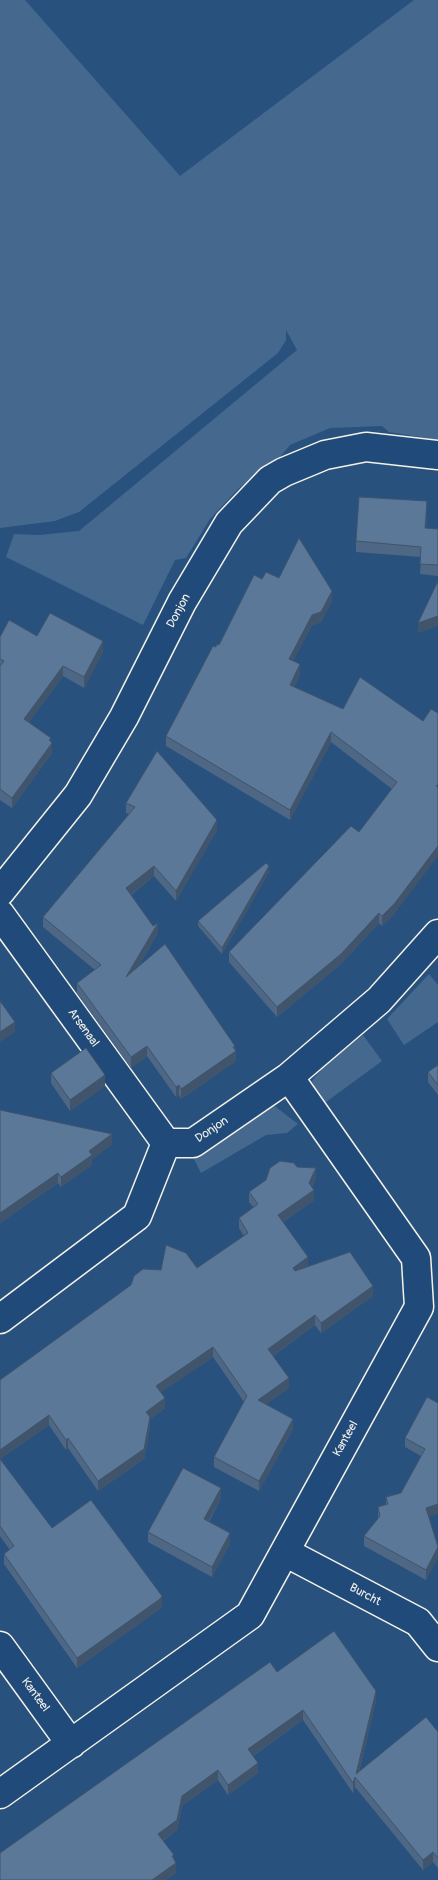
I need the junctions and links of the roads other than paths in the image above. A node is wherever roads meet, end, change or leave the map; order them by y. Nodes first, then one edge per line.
1 (438, 455) edge
2 (0, 892) edge
3 (0, 914) edge
4 (438, 934) edge
5 (288, 1077) junction
6 (166, 1143) junction
7 (0, 1319) edge
8 (285, 1552) junction
9 (0, 1646) edge
10 (438, 1647) edge
11 (70, 1744) junction
12 (0, 1794) edge

1 - 2 street, Donjon
3 - 6 street, Arsenaal
4 - 5 street, Donjon
5 - 6 street, Donjon
5 - 8 street, Kanteel
6 - 7 street
8 - 10 street, Burcht
8 - 11 street, Kanteel
9 - 11 street, Kanteel
11 - 12 street, Kanteel

